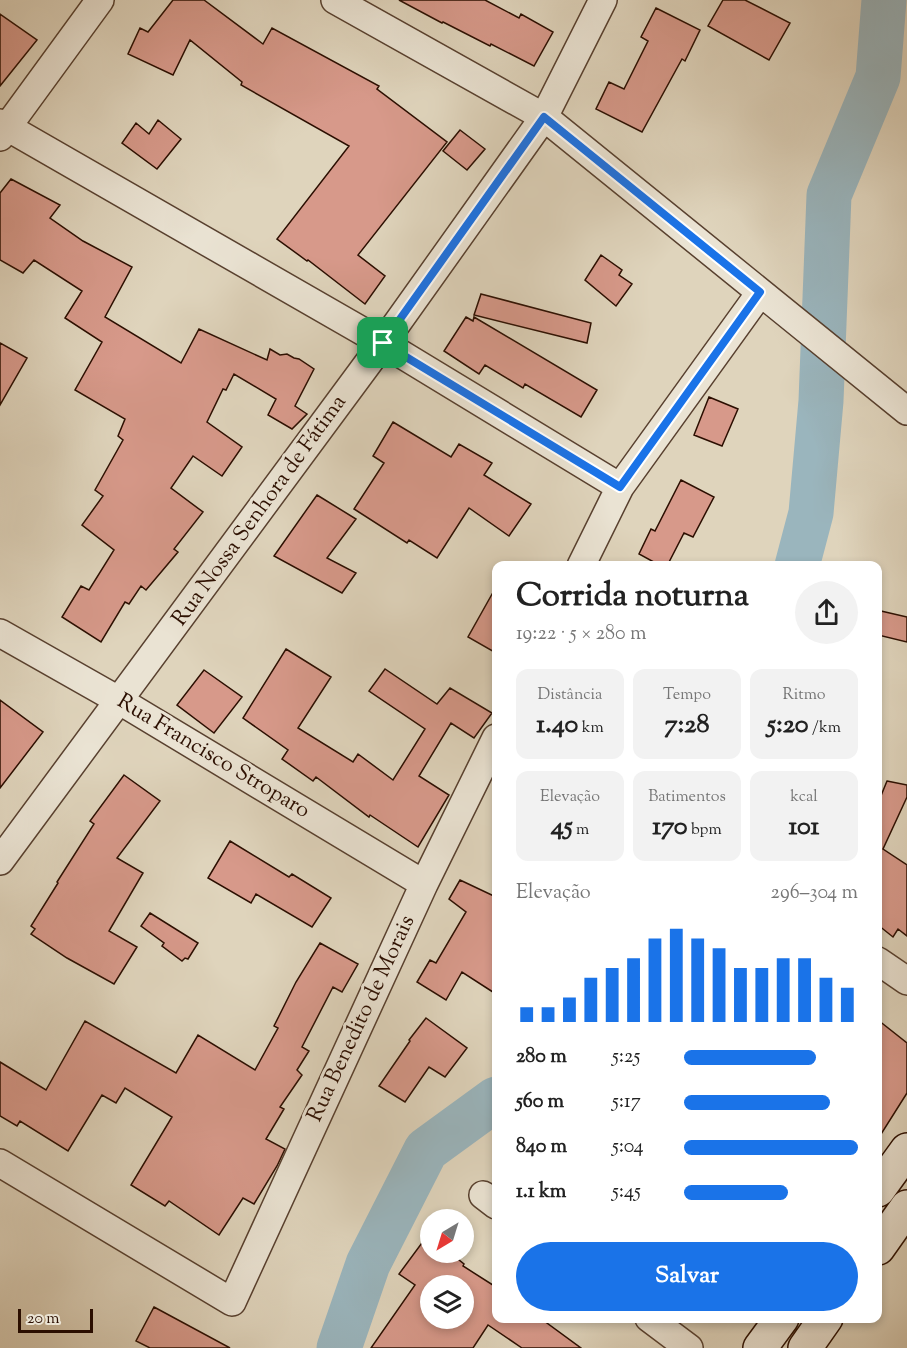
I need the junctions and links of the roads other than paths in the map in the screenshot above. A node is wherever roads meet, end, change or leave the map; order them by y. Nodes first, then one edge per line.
1 (100, 0) edge
2 (335, 0) edge
3 (603, 0) edge
4 (544, 117) junction
5 (2, 129) edge
6 (760, 292) junction
7 (383, 343) junction
8 (906, 407) edge
9 (620, 487) junction
10 (583, 561) edge
11 (0, 633) edge
12 (120, 701) junction
13 (492, 746) edge
14 (0, 861) edge
15 (424, 884) junction
16 (882, 964) edge
17 (907, 981) edge
18 (907, 1150) edge
19 (0, 1163) edge
20 (882, 1184) edge
21 (907, 1207) edge
22 (882, 1242) edge
23 (656, 1323) edge
24 (778, 1323) edge
25 (822, 1323) edge
26 (689, 1348) edge
27 (760, 1348) edge
28 (805, 1348) edge

1 - 5 street
2 - 4 street
3 - 4 street, Rua Nossa Senhora de Fátima
4 - 6 street
4 - 7 street, Rua Nossa Senhora de Fátima
5 - 7 street
6 - 8 street
6 - 9 street
7 - 9 street
7 - 12 street, Rua Nossa Senhora de Fátima
9 - 10 street
11 - 12 street, Rua Francisco Stroparo
12 - 14 street, Rua Nossa Senhora de Fátima
12 - 15 street, Rua Francisco Stroparo
13 - 15 street, Rua Benedito de Morais
15 - 19 street, Rua Benedito de Morais
16 - 17 street
18 - 20 main road
21 - 22 main road
23 - 26 street
24 - 27 main road
25 - 28 main road

